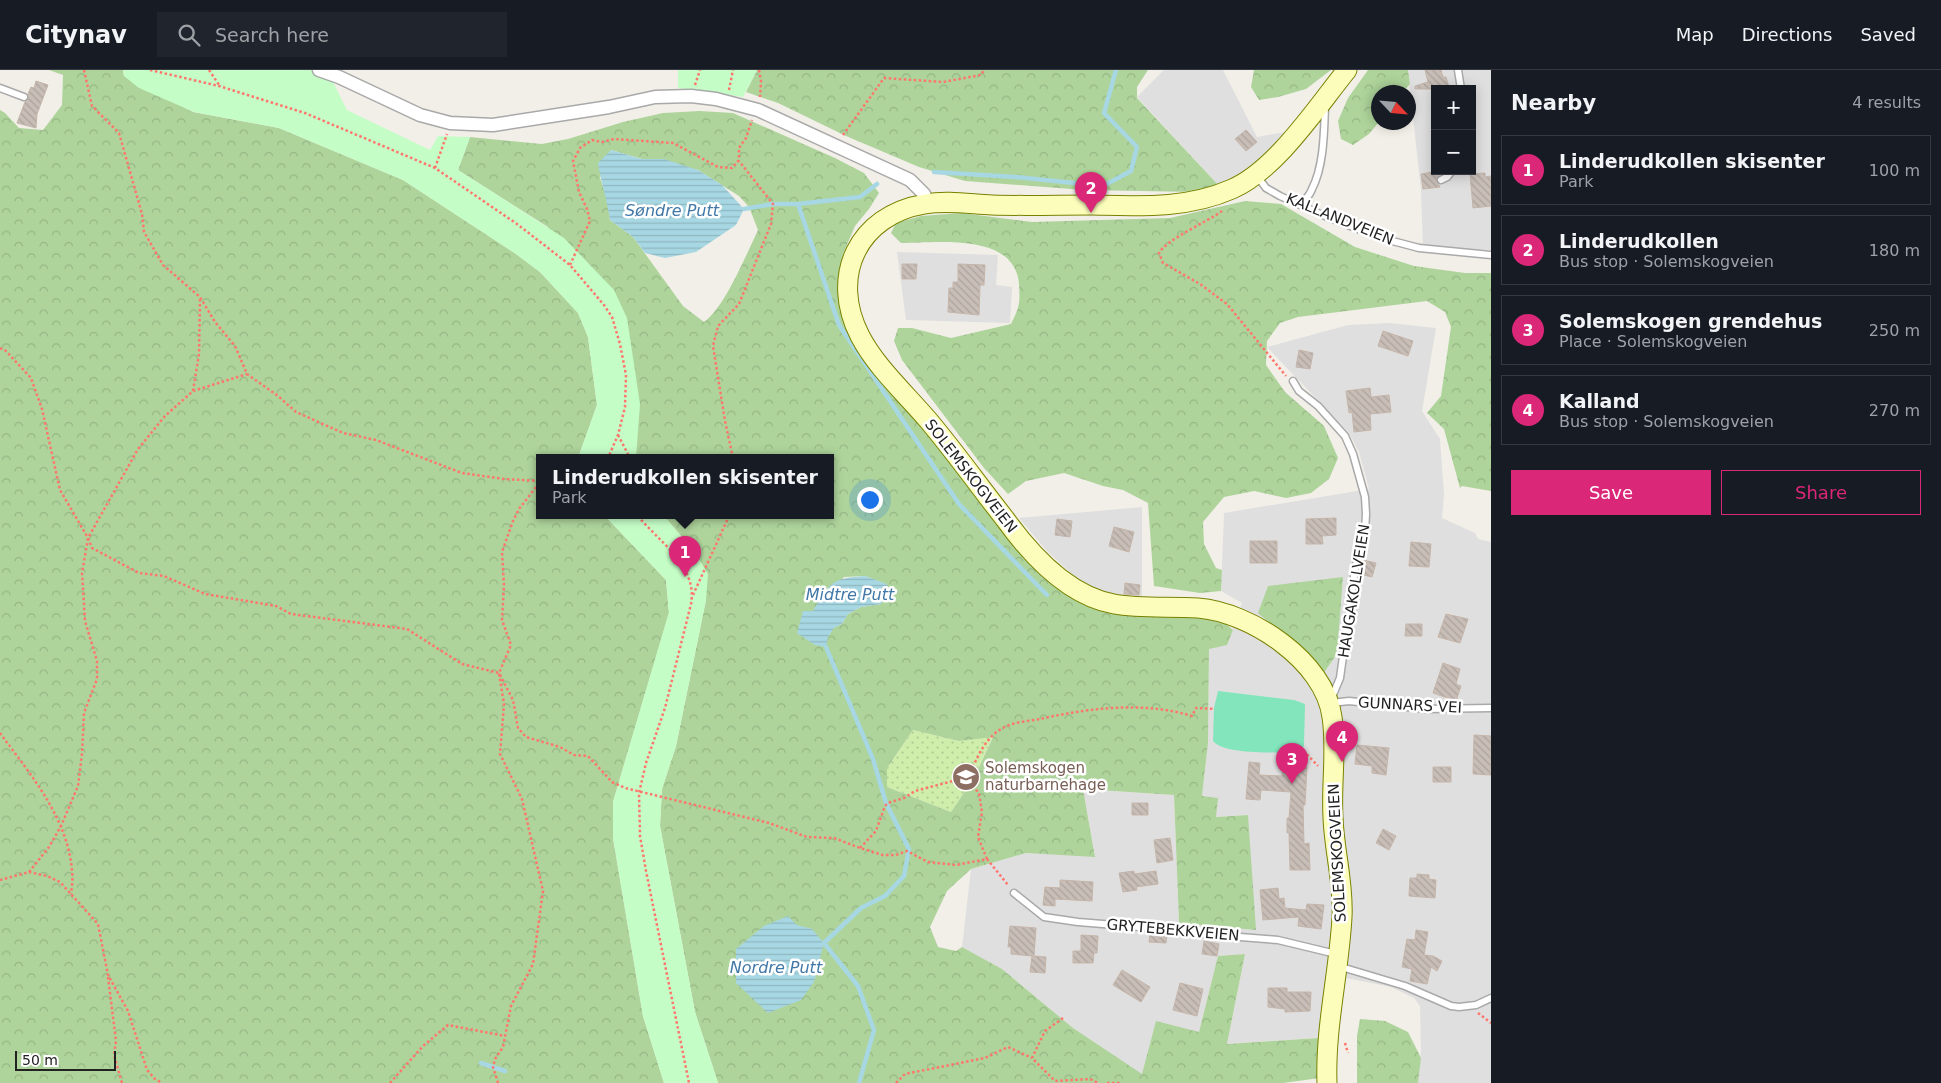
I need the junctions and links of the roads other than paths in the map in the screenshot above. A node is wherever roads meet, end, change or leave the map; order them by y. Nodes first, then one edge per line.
1 (319, 70) edge
2 (1347, 70) edge
3 (1458, 70) edge
4 (1460, 85) edge
5 (0, 88) edge
6 (24, 97) dead end
7 (1325, 97) junction
8 (1256, 175) junction
9 (1449, 175) edge
10 (1441, 180) dead end
11 (928, 203) junction
12 (1301, 205) junction
13 (1491, 254) edge
14 (1293, 381) road end
15 (1329, 703) junction
16 (1491, 708) edge
17 (1014, 893) road end
18 (1338, 960) junction
19 (1491, 998) edge
20 (1326, 1083) edge

1 - 11 street
2 - 7 street, SOLEMSKOGVEIEN
3 - 4 lane
5 - 6 lane
7 - 8 street, SOLEMSKOGVEIEN
7 - 12 lane
8 - 11 street, SOLEMSKOGVEIEN
8 - 12 lane, KALLANDVEIEN
9 - 10 lane
11 - 15 street, SOLEMSKOGVEIEN
12 - 13 lane, KALLANDVEIEN
14 - 15 lane, HAUGAKOLLVEIEN
15 - 16 lane, GUNNARS VEI
15 - 18 street, SOLEMSKOGVEIEN
17 - 18 lane, GRYTEBEKKVEIEN
18 - 19 lane, GRYTEBEKKVEIEN
18 - 20 street, SOLEMSKOGVEIEN

